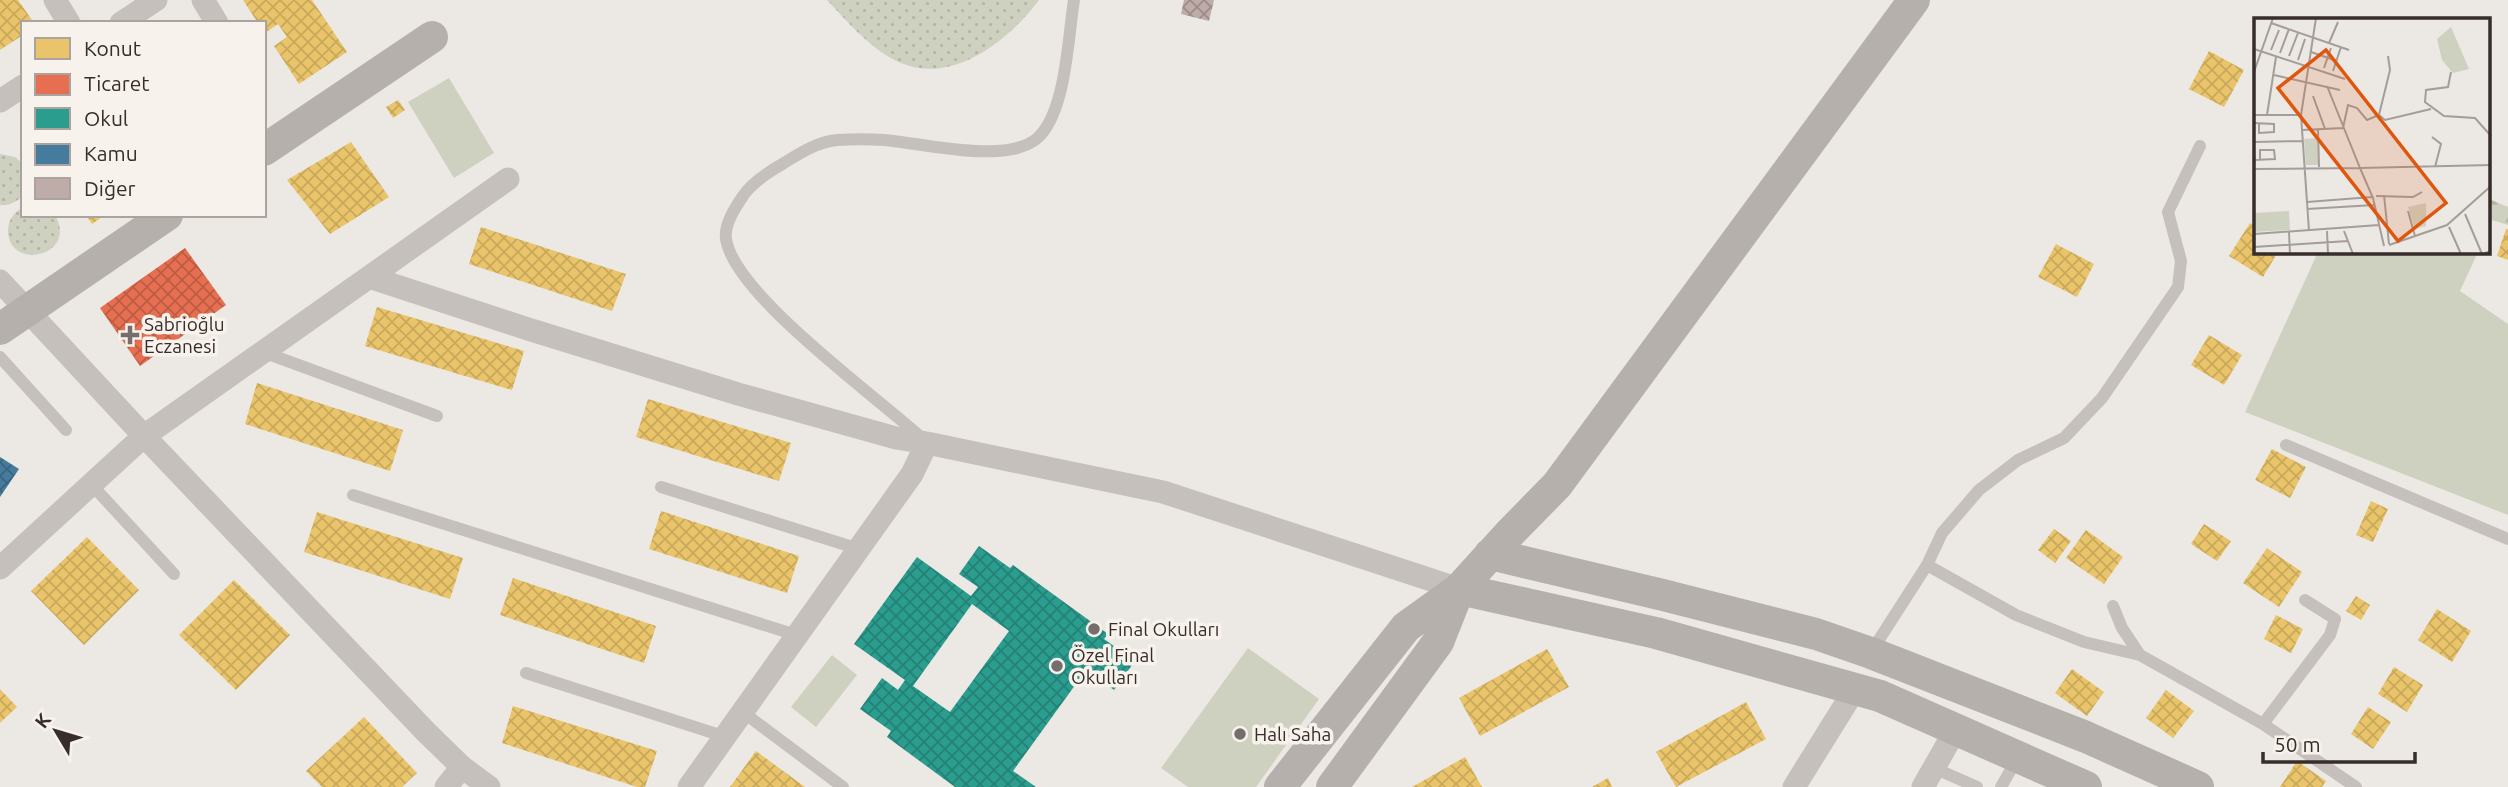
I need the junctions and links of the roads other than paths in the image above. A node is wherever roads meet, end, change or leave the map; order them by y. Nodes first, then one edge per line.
1 (55, 0) edge
2 (156, 0) edge
3 (203, 0) edge
4 (1074, 0) edge
5 (1914, 0) edge
6 (68, 21) edge
7 (124, 21) edge
8 (216, 21) edge
9 (432, 37) dead end
10 (21, 87) edge
11 (0, 101) edge
12 (2200, 146) dead end
13 (266, 149) edge
14 (508, 179) dead end
15 (164, 217) edge
16 (369, 277) junction
17 (0, 281) edge
18 (28, 310) junction
19 (0, 329) edge
20 (262, 351) junction
21 (0, 357) edge
22 (437, 416) dead end
23 (66, 429) dead end
24 (144, 436) junction
25 (927, 443) junction
26 (2286, 445) dead end
27 (91, 484) junction
28 (661, 487) dead end
29 (352, 495) dead end
30 (2508, 539) edge
31 (859, 549) junction
32 (1490, 554) junction
33 (1927, 565) junction
34 (0, 568) edge
35 (174, 574) dead end
36 (1460, 589) junction
37 (2305, 600) dead end
38 (2113, 606) dead end
39 (796, 635) junction
40 (1871, 653) junction
41 (2140, 655) junction
42 (526, 673) dead end
43 (1855, 689) junction
44 (744, 712) junction
45 (2263, 724) junction
46 (1956, 729) junction
47 (726, 737) junction
48 (2018, 757) junction
49 (462, 767) junction
50 (1929, 778) edge
51 (446, 787) edge
52 (489, 787) edge
53 (688, 787) edge
54 (843, 787) edge
55 (1280, 787) edge
56 (1332, 787) edge
57 (1794, 787) edge
58 (1977, 787) edge
59 (2001, 787) edge
60 (2086, 787) edge
61 (2198, 787) edge
62 (2356, 787) edge

1 - 6 street
2 - 7 street
3 - 8 street
4 - 25 lane
5 - 32 main road
9 - 13 main road
10 - 11 street
12 - 33 lane
14 - 16 street
15 - 18 main road
16 - 20 street
16 - 25 street
17 - 18 street
18 - 19 main road
18 - 24 street
20 - 22 lane
20 - 24 street
21 - 23 lane
24 - 27 street
24 - 49 street
25 - 31 street
25 - 36 street
26 - 30 lane
27 - 34 street
27 - 35 lane
28 - 31 lane
29 - 39 lane
31 - 39 street
32 - 36 main road
32 - 40 main road
33 - 40 lane
33 - 41 lane
36 - 43 main road
36 - 55 main road
36 - 56 main road
37 - 45 lane
38 - 41 lane
39 - 44 street
40 - 61 main road
41 - 45 lane
42 - 47 lane
43 - 46 main road
43 - 57 street
44 - 47 street
44 - 54 lane
45 - 62 lane
46 - 48 main road
46 - 50 street
47 - 53 street
48 - 59 lane
48 - 60 main road
49 - 51 street
49 - 52 street
50 - 58 lane

